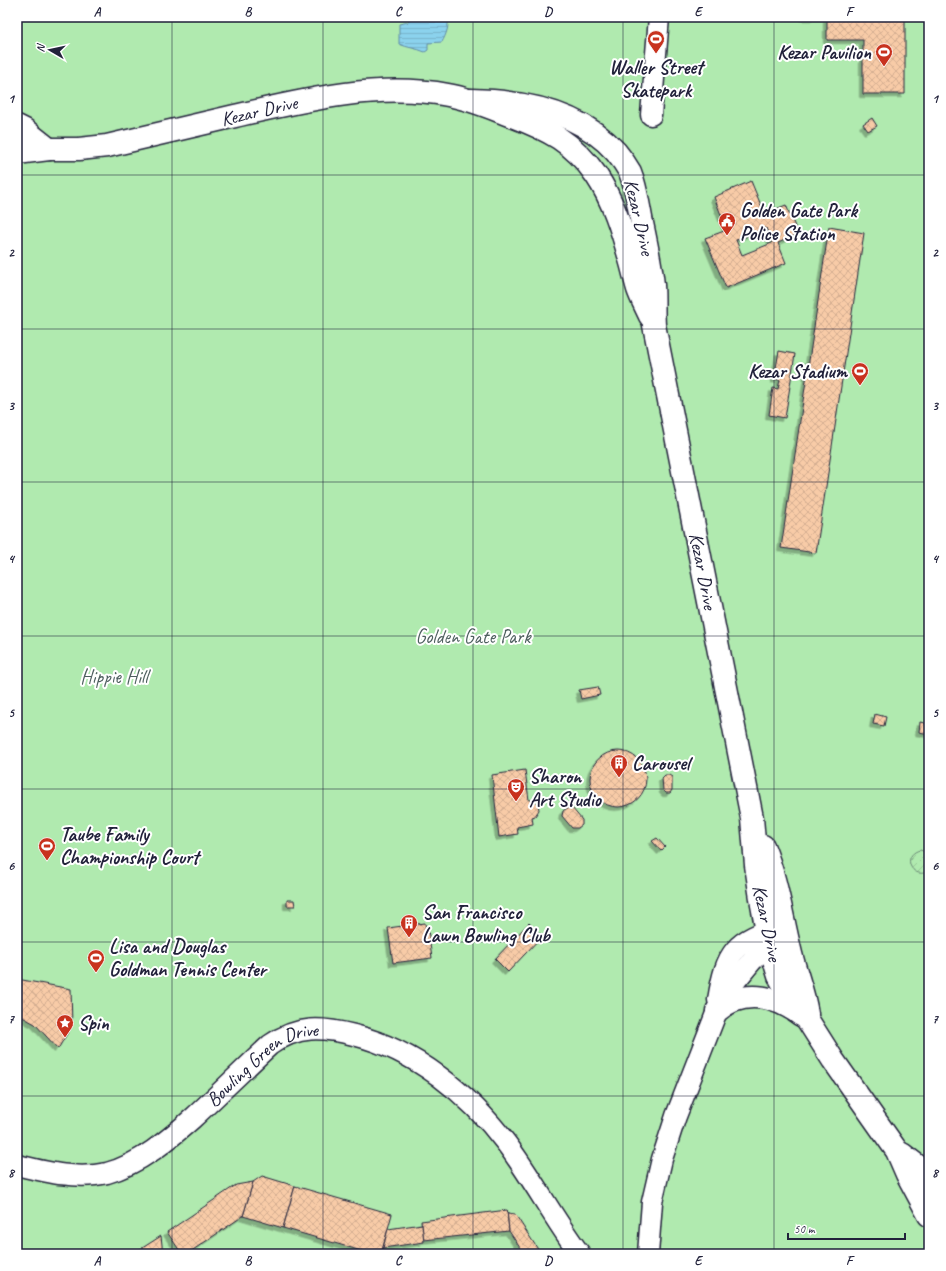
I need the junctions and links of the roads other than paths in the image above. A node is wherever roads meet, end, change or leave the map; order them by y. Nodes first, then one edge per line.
1 (659, 17) edge
2 (471, 100) junction
3 (651, 115) dead end
4 (17, 126) edge
5 (558, 136) junction
6 (49, 148) junction
7 (17, 153) edge
8 (629, 171) junction
9 (630, 258) junction
10 (654, 325) junction
11 (777, 936) junction
12 (717, 1011) junction
13 (807, 1019) junction
14 (897, 1151) junction
15 (17, 1165) edge
16 (929, 1178) edge
17 (929, 1215) edge
18 (580, 1254) edge
19 (648, 1254) edge

1 - 3 street
2 - 5 main road, Kezar Drive
2 - 6 main road, Kezar Drive
2 - 8 main road, Kezar Drive
4 - 6 main road
5 - 8 main road
5 - 9 main road, Kezar Drive
6 - 7 main road, Kezar Drive
8 - 9 main road
8 - 10 main road, Kezar Drive
9 - 10 main road, Kezar Drive
10 - 11 main road, Kezar Drive
11 - 12 street
11 - 13 main road, Kezar Drive
12 - 13 main road
12 - 19 street
13 - 14 main road, Kezar Drive
14 - 16 main road, Kezar Drive
14 - 17 main road, Kezar Drive
15 - 18 street, Bowling Green Drive

